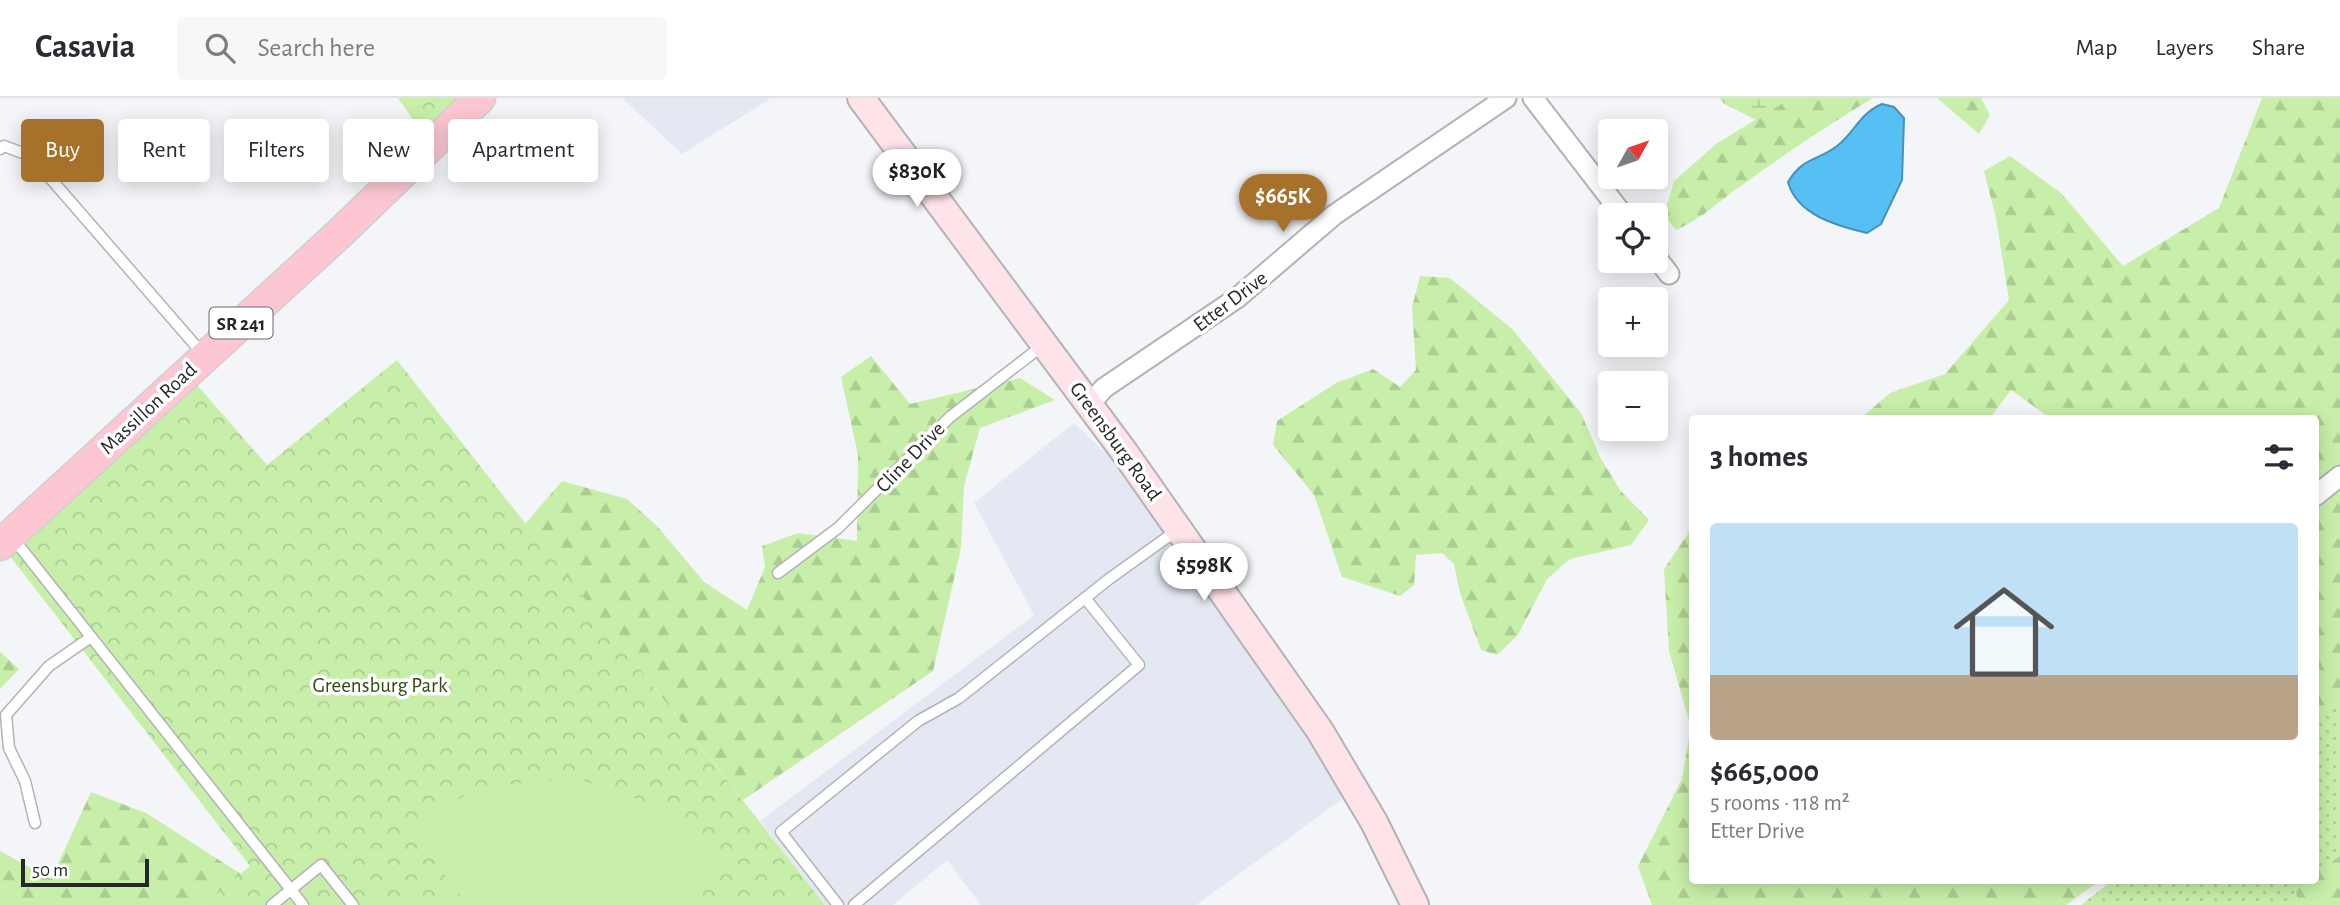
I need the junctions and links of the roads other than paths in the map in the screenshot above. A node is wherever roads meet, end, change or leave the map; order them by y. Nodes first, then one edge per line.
1 (481, 98) edge
2 (861, 98) edge
3 (1506, 98) edge
4 (1532, 98) edge
5 (0, 149) edge
6 (1614, 203) edge
7 (1045, 344) junction
8 (205, 356) junction
9 (1089, 405) junction
10 (2340, 476) edge
11 (2319, 493) edge
12 (1179, 528) junction
13 (5, 540) edge
14 (778, 573) dead end
15 (1085, 598) junction
16 (91, 637) junction
17 (35, 823) dead end
18 (290, 890) junction
19 (272, 905) edge
20 (303, 905) edge
21 (353, 905) edge
22 (838, 905) edge
23 (854, 905) edge
24 (1416, 905) edge

1 - 8 main road, Massillon Road / SR 241
2 - 7 main road, Greensburg Road
3 - 9 street, Etter Drive
4 - 6 street
5 - 8 lane
7 - 9 main road, Greensburg Road
7 - 14 lane, Cline Drive
8 - 13 main road, Massillon Road / SR 241
9 - 12 main road, Greensburg Road
10 - 11 street
12 - 15 lane
12 - 24 main road, Greensburg Road
13 - 16 lane
15 - 22 lane
15 - 23 lane
16 - 17 lane
16 - 18 lane
18 - 19 lane
18 - 20 lane
18 - 21 lane

